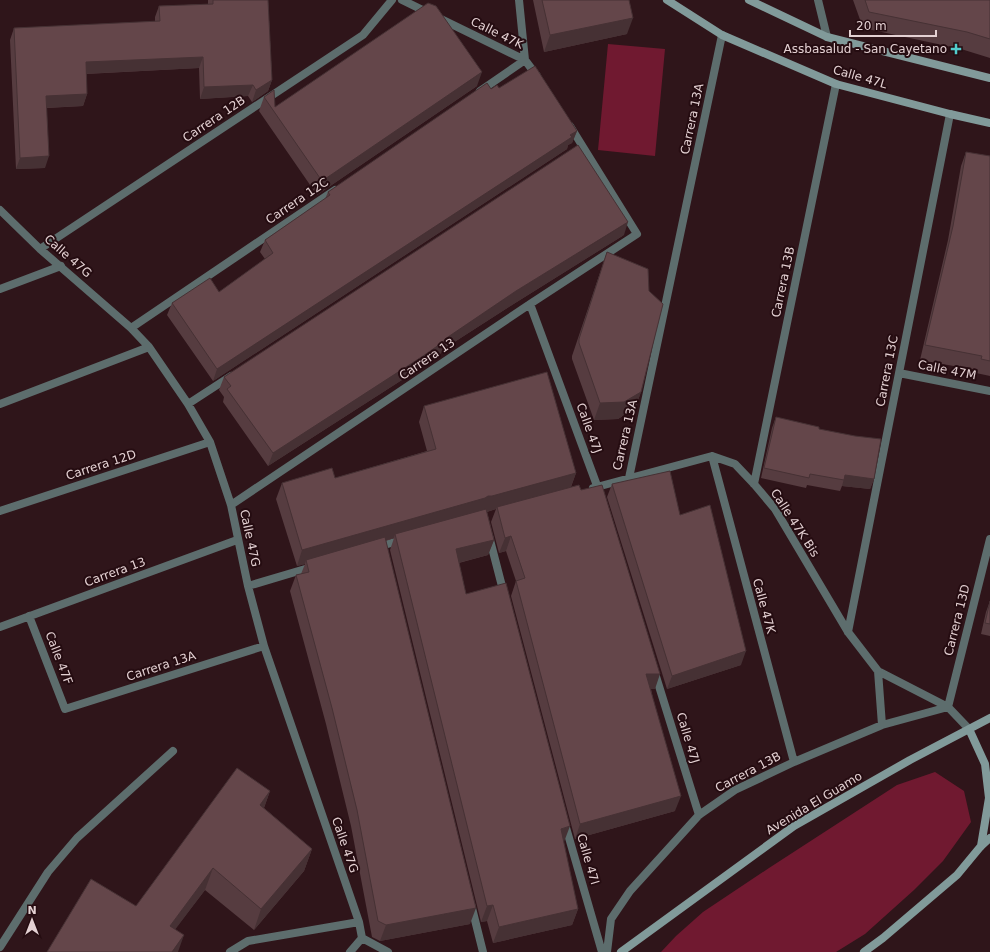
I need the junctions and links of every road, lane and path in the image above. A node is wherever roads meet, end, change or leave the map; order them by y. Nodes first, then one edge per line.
1 (392, 0) edge
2 (402, 0) edge
3 (519, 0) edge
4 (667, 0) edge
5 (749, 0) edge
6 (818, 0) edge
7 (722, 35) junction
8 (827, 37) junction
9 (525, 60) junction
10 (990, 78) edge
11 (836, 84) junction
12 (543, 86) edge
13 (473, 95) edge
14 (950, 114) junction
15 (565, 119) edge
16 (990, 123) edge
17 (342, 185) edge
18 (0, 210) edge
19 (40, 249) junction
20 (61, 266) junction
21 (0, 290) edge
22 (530, 304) junction
23 (132, 328) junction
24 (149, 347) junction
25 (235, 373) edge
26 (899, 373) junction
27 (990, 391) edge
28 (0, 404) edge
29 (188, 404) junction
30 (210, 442) junction
31 (712, 456) junction
32 (629, 478) junction
33 (754, 484) junction
34 (598, 487) junction
35 (583, 491) edge
36 (603, 502) edge
37 (231, 505) junction
38 (0, 511) edge
39 (486, 525) edge
40 (412, 538) edge
41 (990, 539) edge
42 (237, 540) junction
43 (368, 550) edge
44 (323, 564) edge
45 (248, 586) junction
46 (506, 601) edge
47 (29, 616) junction
48 (0, 627) edge
49 (848, 632) junction
50 (264, 646) junction
51 (652, 662) edge
52 (878, 671) junction
53 (948, 707) junction
54 (65, 710) joint
55 (990, 718) edge
56 (882, 725) junction
57 (969, 729) junction
58 (173, 751) dead end
59 (794, 762) junction
60 (563, 815) edge
61 (699, 815) junction
62 (990, 838) edge
63 (981, 846) junction
64 (470, 898) edge
65 (359, 922) junction
66 (362, 938) junction
67 (0, 947) edge
68 (230, 952) edge
69 (350, 952) edge
70 (388, 952) edge
71 (483, 952) edge
72 (602, 952) edge
73 (607, 952) edge
74 (621, 952) edge
75 (864, 952) edge

1 - 19 street, Carrera 12B
2 - 9 street, Calle 47K
3 - 9 street
4 - 7 main road, Calle 47L
5 - 8 main road
6 - 8 street
7 - 11 main road, Calle 47L
7 - 32 street, Carrera 13A
8 - 10 main road
9 - 12 street, Calle 47K
9 - 13 street
11 - 14 main road, Calle 47L
11 - 33 street, Carrera 13B
14 - 16 main road, Calle 47L
14 - 26 street, Carrera 13C
15 - 22 street, Carrera 13
17 - 23 street, Carrera 12C
18 - 19 street, Calle 47G
19 - 20 street, Calle 47G
20 - 21 street
20 - 23 street, Calle 47G
22 - 34 street, Calle 47J
22 - 37 street, Carrera 13
23 - 24 street, Calle 47G
24 - 28 street
24 - 29 street, Calle 47G
25 - 29 street
26 - 27 street, Calle 47M
26 - 49 street, Carrera 13C
29 - 30 street, Calle 47G
30 - 37 street, Calle 47G
30 - 38 street, Carrera 12D
31 - 32 street
31 - 33 street, Calle 47K Bis
31 - 59 street, Calle 47K
32 - 34 street, Carrera 13A
33 - 49 street, Calle 47K Bis
34 - 35 street, Carrera 13A
34 - 36 street, Calle 47J
37 - 42 street, Calle 47G
39 - 46 street
40 - 43 street
41 - 53 street, Carrera 13D
42 - 45 street, Calle 47G
42 - 47 street, Carrera 13
44 - 45 street
45 - 50 street, Calle 47G
47 - 48 street, Carrera 13
47 - 54 street, Calle 47F
49 - 52 street, Calle 47K Bis
50 - 54 street, Carrera 13A
50 - 65 street, Calle 47G
51 - 61 street, Calle 47J
52 - 53 street, Calle 47K Bis
52 - 56 street
53 - 56 street, Carrera 13B
53 - 57 street, Calle 47K Bis
55 - 57 main road, Avenida El Guamo
56 - 59 street, Carrera 13B
57 - 63 main road
57 - 74 main road, Avenida El Guamo
58 - 67 street
59 - 61 street, Carrera 13B
60 - 72 street, Calle 47I
61 - 73 street, Carrera 13B
62 - 63 main road
63 - 75 main road
64 - 71 street
65 - 66 street, Calle 47G
65 - 68 street
66 - 69 street
66 - 70 street

